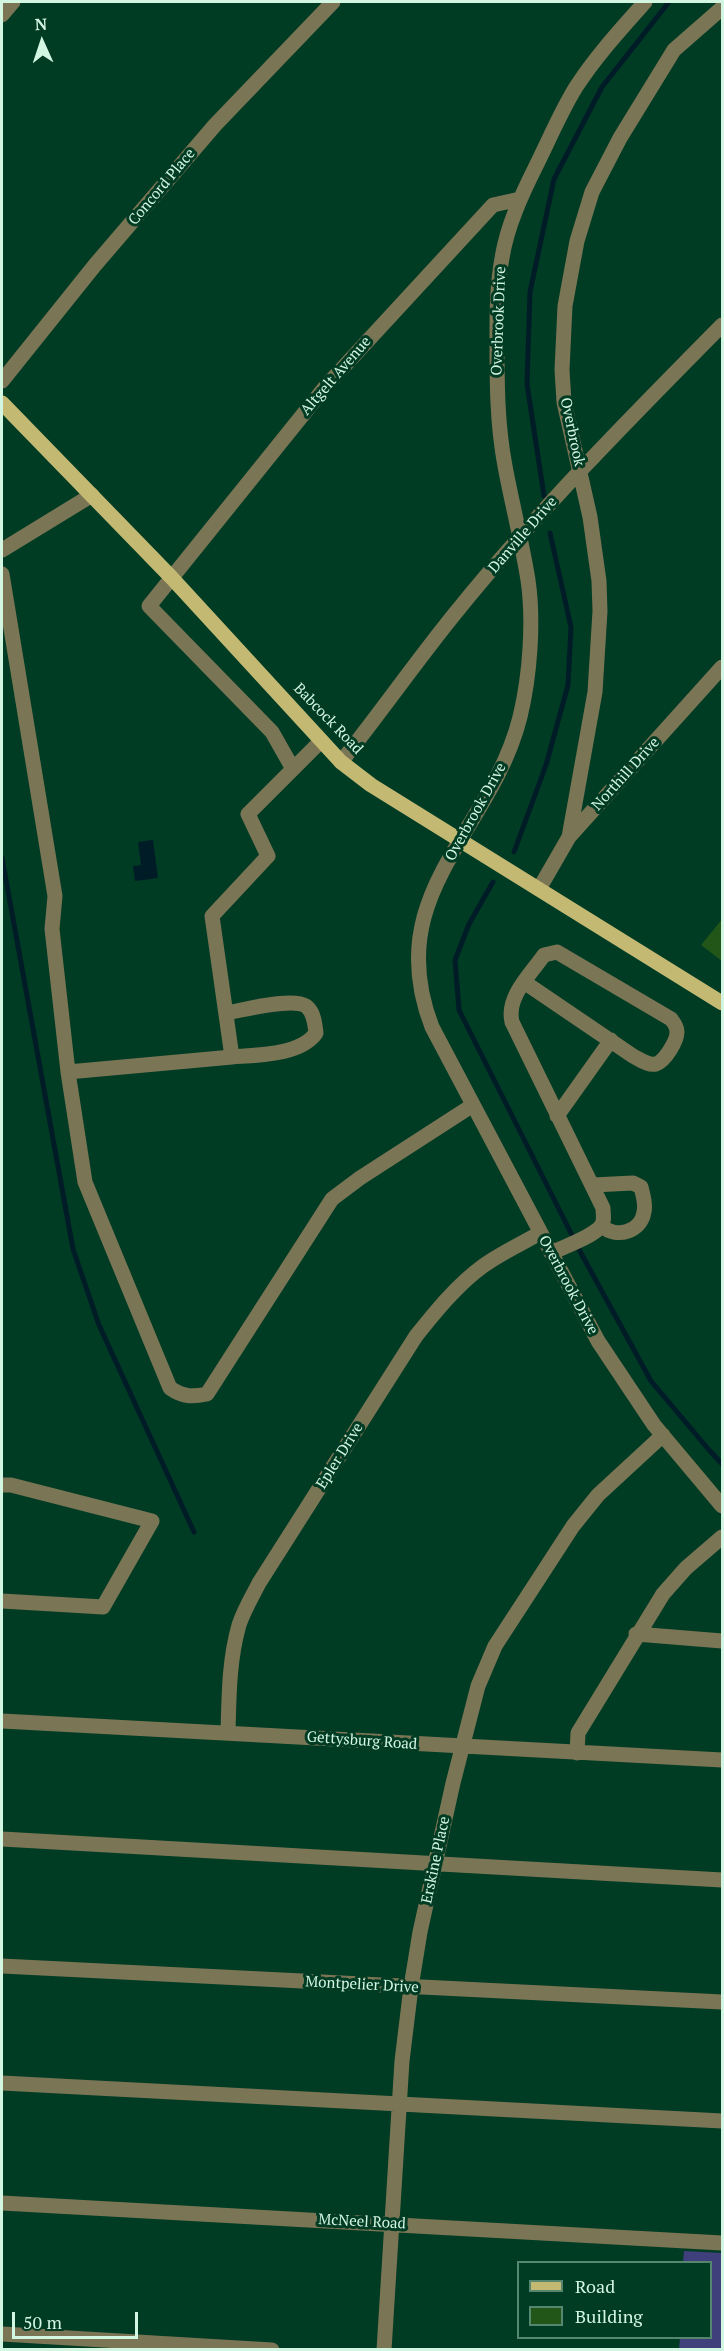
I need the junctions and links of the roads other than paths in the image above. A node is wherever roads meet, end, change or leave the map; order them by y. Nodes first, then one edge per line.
1 (13, 2) edge
2 (333, 2) edge
3 (645, 2) edge
4 (723, 8) edge
5 (2, 15) edge
6 (520, 198) junction
7 (723, 325) edge
8 (2, 381) edge
9 (2, 403) edge
10 (581, 470) junction
11 (92, 495) junction
12 (519, 538) junction
13 (2, 550) edge
14 (2, 574) edge
15 (171, 577) junction
16 (723, 667) edge
17 (321, 741) junction
18 (341, 762) junction
19 (293, 769) junction
20 (569, 837) junction
21 (460, 840) junction
22 (538, 889) junction
23 (524, 982) junction
24 (723, 1003) edge
25 (226, 1013) junction
26 (611, 1041) junction
27 (232, 1057) junction
28 (68, 1072) junction
29 (473, 1105) junction
30 (556, 1116) junction
31 (593, 1185) junction
32 (599, 1228) junction
33 (540, 1233) junction
34 (550, 1253) junction
35 (663, 1435) junction
36 (2, 1485) edge
37 (723, 1506) edge
38 (723, 1537) edge
39 (2, 1601) edge
40 (636, 1634) junction
41 (723, 1641) edge
42 (2, 1721) edge
43 (228, 1732) junction
44 (463, 1747) junction
45 (577, 1753) junction
46 (723, 1760) edge
47 (2, 1839) edge
48 (435, 1864) junction
49 (723, 1880) edge
50 (2, 1966) edge
51 (411, 1987) junction
52 (723, 2002) edge
53 (2, 2082) edge
54 (399, 2104) junction
55 (723, 2121) edge
56 (2, 2204) edge
57 (392, 2224) junction
58 (723, 2243) edge
59 (2, 2334) edge
60 (272, 2349) edge
61 (384, 2349) edge

1 - 5 street
2 - 8 street, Concord Place
3 - 6 street, Overbrook Drive
4 - 10 street, Overbrook
6 - 12 street, Overbrook Drive
6 - 15 street, Altgelt Avenue
7 - 10 street, Danville Drive
9 - 11 main road, Babcock Road
10 - 12 street, Danville Drive
10 - 20 street, Overbrook
11 - 13 street
11 - 15 main road, Babcock Road
12 - 18 street, Danville Drive
12 - 21 street, Overbrook Drive
14 - 28 street
15 - 17 main road, Babcock Road
15 - 19 street, Altgelt Avenue
16 - 20 street, Northill Drive
17 - 18 main road, Babcock Road
17 - 19 street
18 - 21 main road, Babcock Road
19 - 25 street
20 - 22 street, Northill Drive
21 - 22 main road, Babcock Road
21 - 29 street, Overbrook Drive
22 - 24 main road, Babcock Road
23 - 26 street
23 - 26 street
23 - 30 street
25 - 27 street
25 - 27 street
26 - 30 street
27 - 28 street
28 - 29 street
29 - 33 street, Overbrook Drive
30 - 31 street
31 - 32 street
31 - 32 street
32 - 34 street
33 - 34 street, Overbrook Drive
33 - 43 street, Epler Drive
34 - 35 street, Overbrook Drive
35 - 37 street, Overbrook Drive
35 - 44 street, Erskine Place
36 - 39 street
38 - 40 street
40 - 41 street
40 - 45 street
42 - 43 street, Gettysburg Road
43 - 44 street, Gettysburg Road
44 - 45 street, Gettysburg Road
44 - 48 street, Erskine Place
45 - 46 street, Gettysburg Road
47 - 48 street
48 - 49 street
48 - 51 street, Erskine Place
50 - 51 street, Montpelier Drive
51 - 52 street, Montpelier Drive
51 - 54 street, Erskine Place
53 - 54 street
54 - 55 street
54 - 57 street, Erskine Place
56 - 57 street, McNeel Road
57 - 58 street, McNeel Road
57 - 61 street, Erskine Place
59 - 60 street

